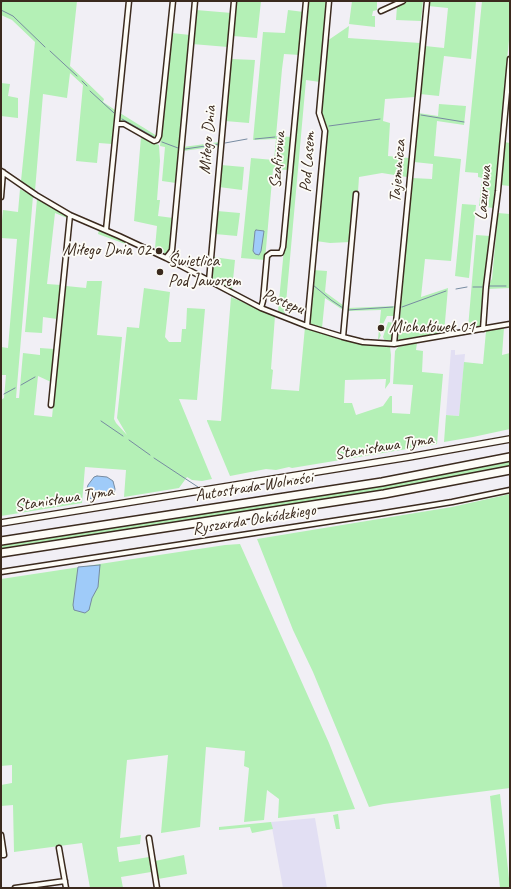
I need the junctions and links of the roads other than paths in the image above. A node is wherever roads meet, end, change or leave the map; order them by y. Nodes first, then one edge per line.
1 (129, 1) edge
2 (173, 1) edge
3 (195, 1) edge
4 (234, 1) edge
5 (306, 1) edge
6 (329, 1) edge
7 (403, 1) edge
8 (427, 1) edge
9 (381, 11) dead end
10 (510, 59) edge
11 (117, 124) junction
12 (2, 172) edge
13 (356, 194) dead end
14 (1, 196) edge
15 (70, 215) junction
16 (106, 230) junction
17 (166, 258) junction
18 (209, 281) junction
19 (261, 308) junction
20 (510, 324) edge
21 (307, 326) junction
22 (483, 329) junction
23 (343, 336) junction
24 (394, 344) junction
25 (51, 405) dead end
26 (510, 439) edge
27 (510, 457) edge
28 (510, 470) edge
29 (510, 490) edge
30 (1, 523) edge
31 (1, 541) edge
32 (1, 553) edge
33 (1, 572) edge
34 (1, 835) edge
35 (148, 838) dead end
36 (59, 848) dead end
37 (2, 855) edge
38 (65, 881) junction
39 (15, 888) edge
40 (66, 888) edge
41 (157, 888) edge

1 - 11 street
2 - 11 street
3 - 17 street
4 - 18 street, Miłego Dnia
5 - 19 street, Szafirowa
6 - 21 street, Pod Lasem
7 - 9 street
8 - 24 street, Tajemnicza
10 - 22 street, Lazurowa
11 - 16 street
12 - 14 street
12 - 15 street, Postępu
13 - 23 street
15 - 16 street, Postępu
15 - 25 street
16 - 17 street, Postępu
17 - 18 street, Postępu
18 - 19 street, Postępu
19 - 21 street, Postępu
20 - 22 street, Postępu
21 - 23 street, Postępu
22 - 24 street, Postępu
23 - 24 street, Postępu
26 - 30 street, Stanisława Tyma
27 - 31 highway, Autostrada Wolności
28 - 32 highway, Autostrada Wolności
29 - 33 street, Ryszarda Ochódzkiego
34 - 37 street
35 - 41 street
36 - 38 street
38 - 39 street
38 - 40 street

